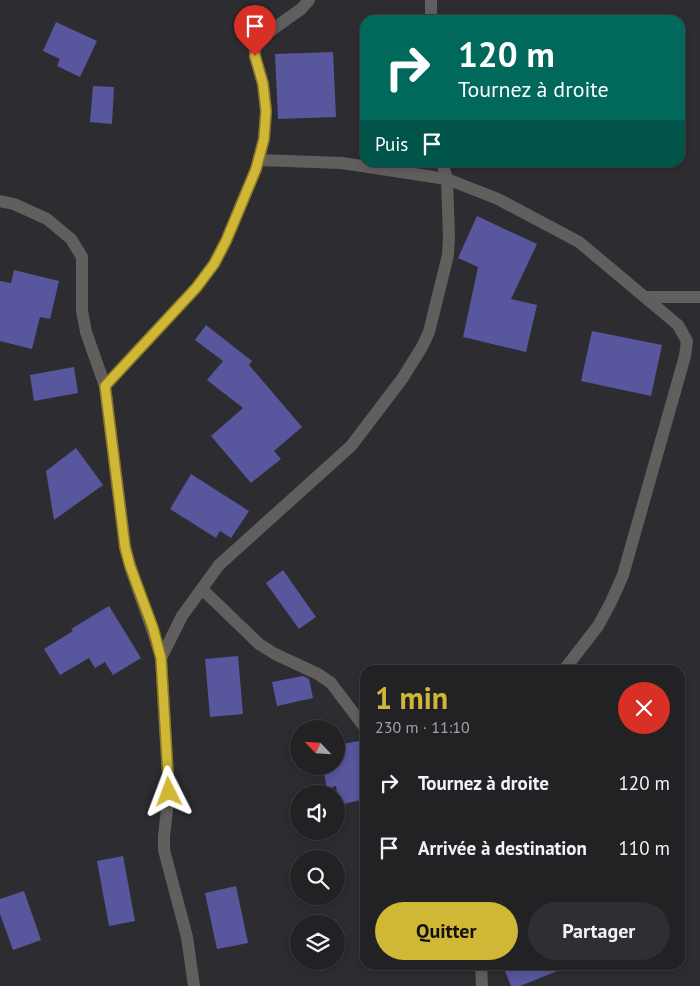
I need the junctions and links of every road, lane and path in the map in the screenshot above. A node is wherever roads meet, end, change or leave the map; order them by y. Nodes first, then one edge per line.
1 (309, 0) edge
2 (431, 0) edge
3 (431, 15) edge
4 (259, 160) junction
5 (360, 166) edge
6 (368, 167) edge
7 (443, 167) edge
8 (447, 179) junction
9 (0, 201) edge
10 (645, 297) junction
11 (700, 297) edge
12 (105, 386) junction
13 (202, 589) junction
14 (161, 658) junction
15 (568, 665) edge
16 (360, 721) edge
17 (481, 970) edge
18 (194, 986) edge
19 (482, 986) edge

1 - 4 street
2 - 3 street
4 - 5 street
4 - 12 street
6 - 8 street
7 - 8 street
8 - 10 street
8 - 13 street
9 - 12 street
10 - 11 street
10 - 15 street
12 - 14 street
13 - 14 street
13 - 16 street
14 - 18 street
17 - 19 street

